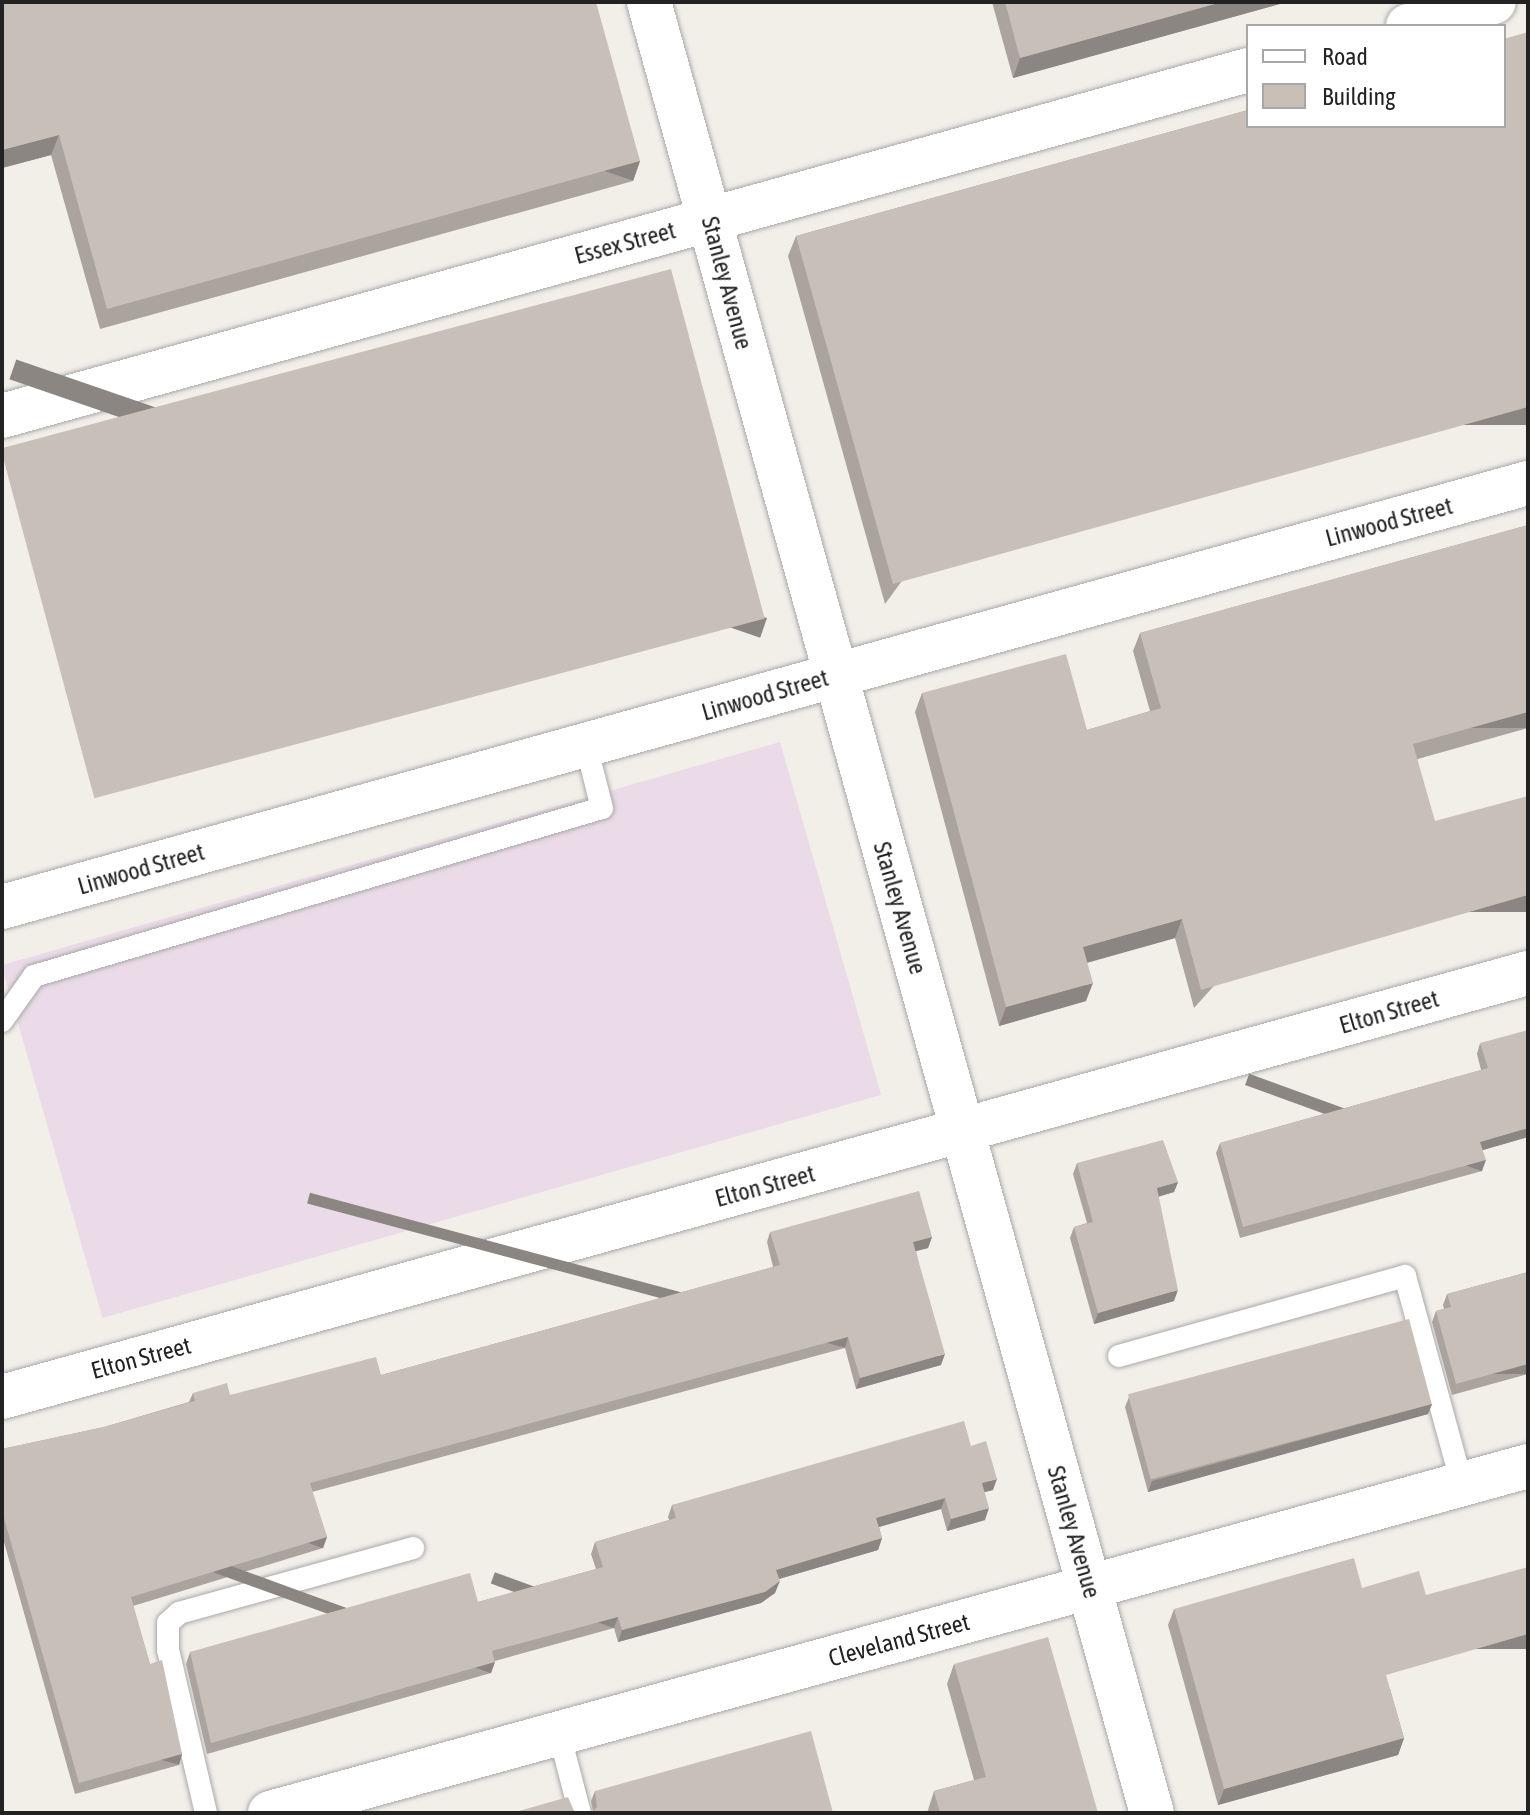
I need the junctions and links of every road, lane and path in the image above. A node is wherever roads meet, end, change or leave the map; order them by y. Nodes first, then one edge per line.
1 (649, 2) edge
2 (1494, 2) edge
3 (1415, 24) edge
4 (1246, 71) edge
5 (709, 220) junction
6 (2, 416) edge
7 (1528, 483) edge
8 (835, 675) junction
9 (586, 745) junction
10 (2, 907) edge
11 (1528, 973) edge
12 (2, 1021) edge
13 (963, 1131) junction
14 (1119, 1356) dead end
15 (2, 1397) edge
16 (1528, 1466) edge
17 (1462, 1484) junction
18 (413, 1548) dead end
19 (1090, 1587) junction
20 (559, 1733) junction
21 (206, 1813) edge
22 (270, 1813) edge
23 (580, 1813) edge
24 (1152, 1813) edge

1 - 5 street, Stanley Avenue
2 - 3 street
4 - 5 street, Essex Street
5 - 6 street, Essex Street
5 - 8 street, Stanley Avenue
7 - 8 street, Linwood Street
8 - 9 street, Linwood Street
8 - 13 street, Stanley Avenue
9 - 10 street, Linwood Street
9 - 12 lane
11 - 13 street, Elton Street
13 - 15 street, Elton Street
13 - 19 street, Stanley Avenue
14 - 17 lane
16 - 17 street, Cleveland Street
17 - 19 street, Cleveland Street
18 - 21 lane
19 - 20 street, Cleveland Street
19 - 24 street, Stanley Avenue
20 - 22 street, Cleveland Street
20 - 23 lane

